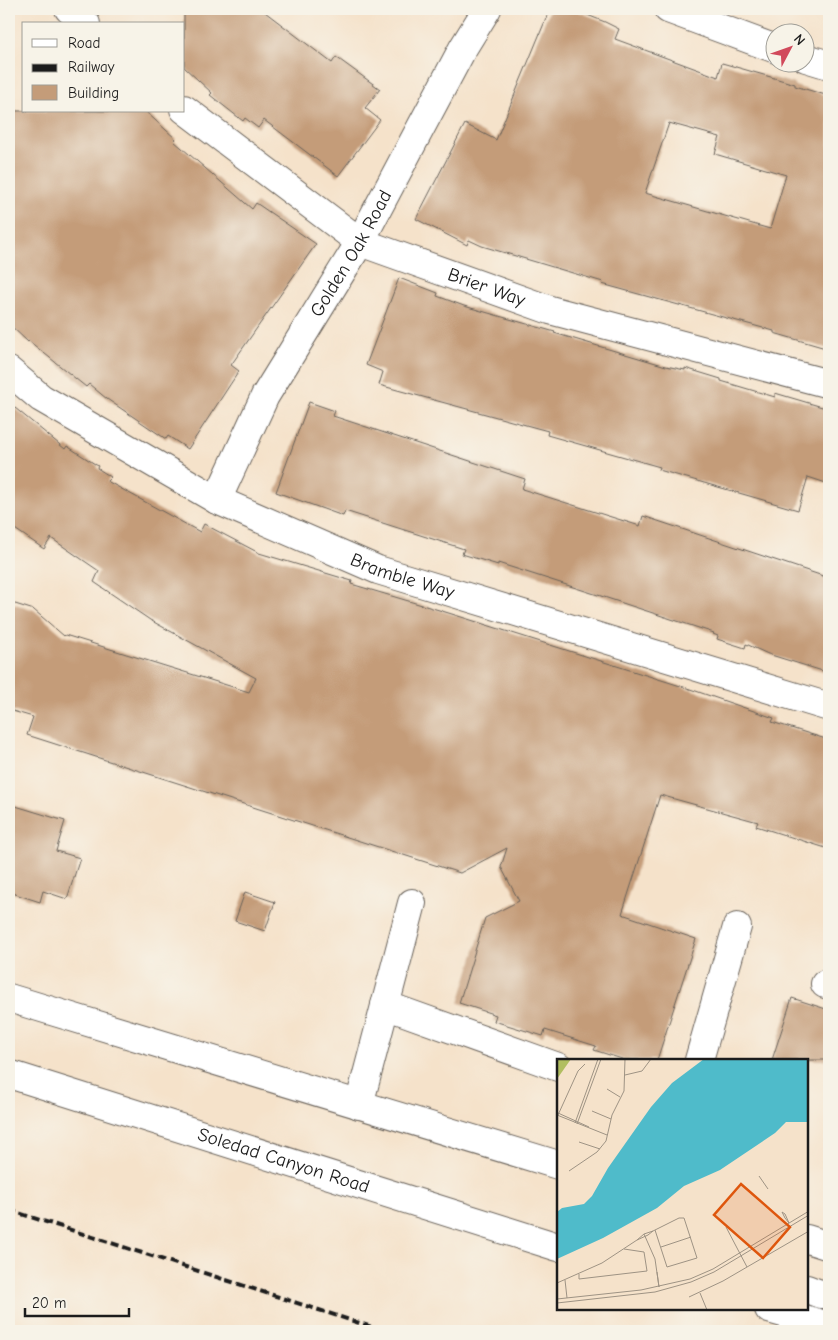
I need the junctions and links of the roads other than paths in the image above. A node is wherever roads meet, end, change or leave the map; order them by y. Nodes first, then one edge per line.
1 (70, 9) edge
2 (487, 9) edge
3 (668, 9) edge
4 (84, 22) edge
5 (766, 45) edge
6 (816, 61) edge
7 (829, 65) edge
8 (185, 110) edge
9 (360, 242) junction
10 (9, 371) edge
11 (829, 384) edge
12 (217, 500) junction
13 (829, 707) edge
14 (412, 903) dead end
15 (736, 927) dead end
16 (9, 998) edge
17 (385, 1005) junction
18 (700, 1059) edge
19 (557, 1067) edge
20 (9, 1074) edge
21 (359, 1105) junction
22 (557, 1165) edge
23 (557, 1226) edge
24 (503, 1231) junction
25 (808, 1239) edge
26 (829, 1246) edge
27 (557, 1247) edge
28 (808, 1289) edge
29 (829, 1293) edge
30 (773, 1310) edge
31 (829, 1326) edge

1 - 4 main road
2 - 9 main road, Golden Oak Road
3 - 5 main road
6 - 7 main road
8 - 9 main road, Brier Way
9 - 11 main road, Brier Way
9 - 12 main road, Golden Oak Road
10 - 12 main road, Bramble Way
12 - 13 main road, Bramble Way
14 - 17 main road
15 - 18 main road
16 - 21 main road
17 - 19 main road
17 - 21 main road
20 - 24 main road, Soledad Canyon Road
21 - 22 main road
23 - 24 main road
24 - 27 main road, Soledad Canyon Road
25 - 26 main road
28 - 29 main road
30 - 31 main road

